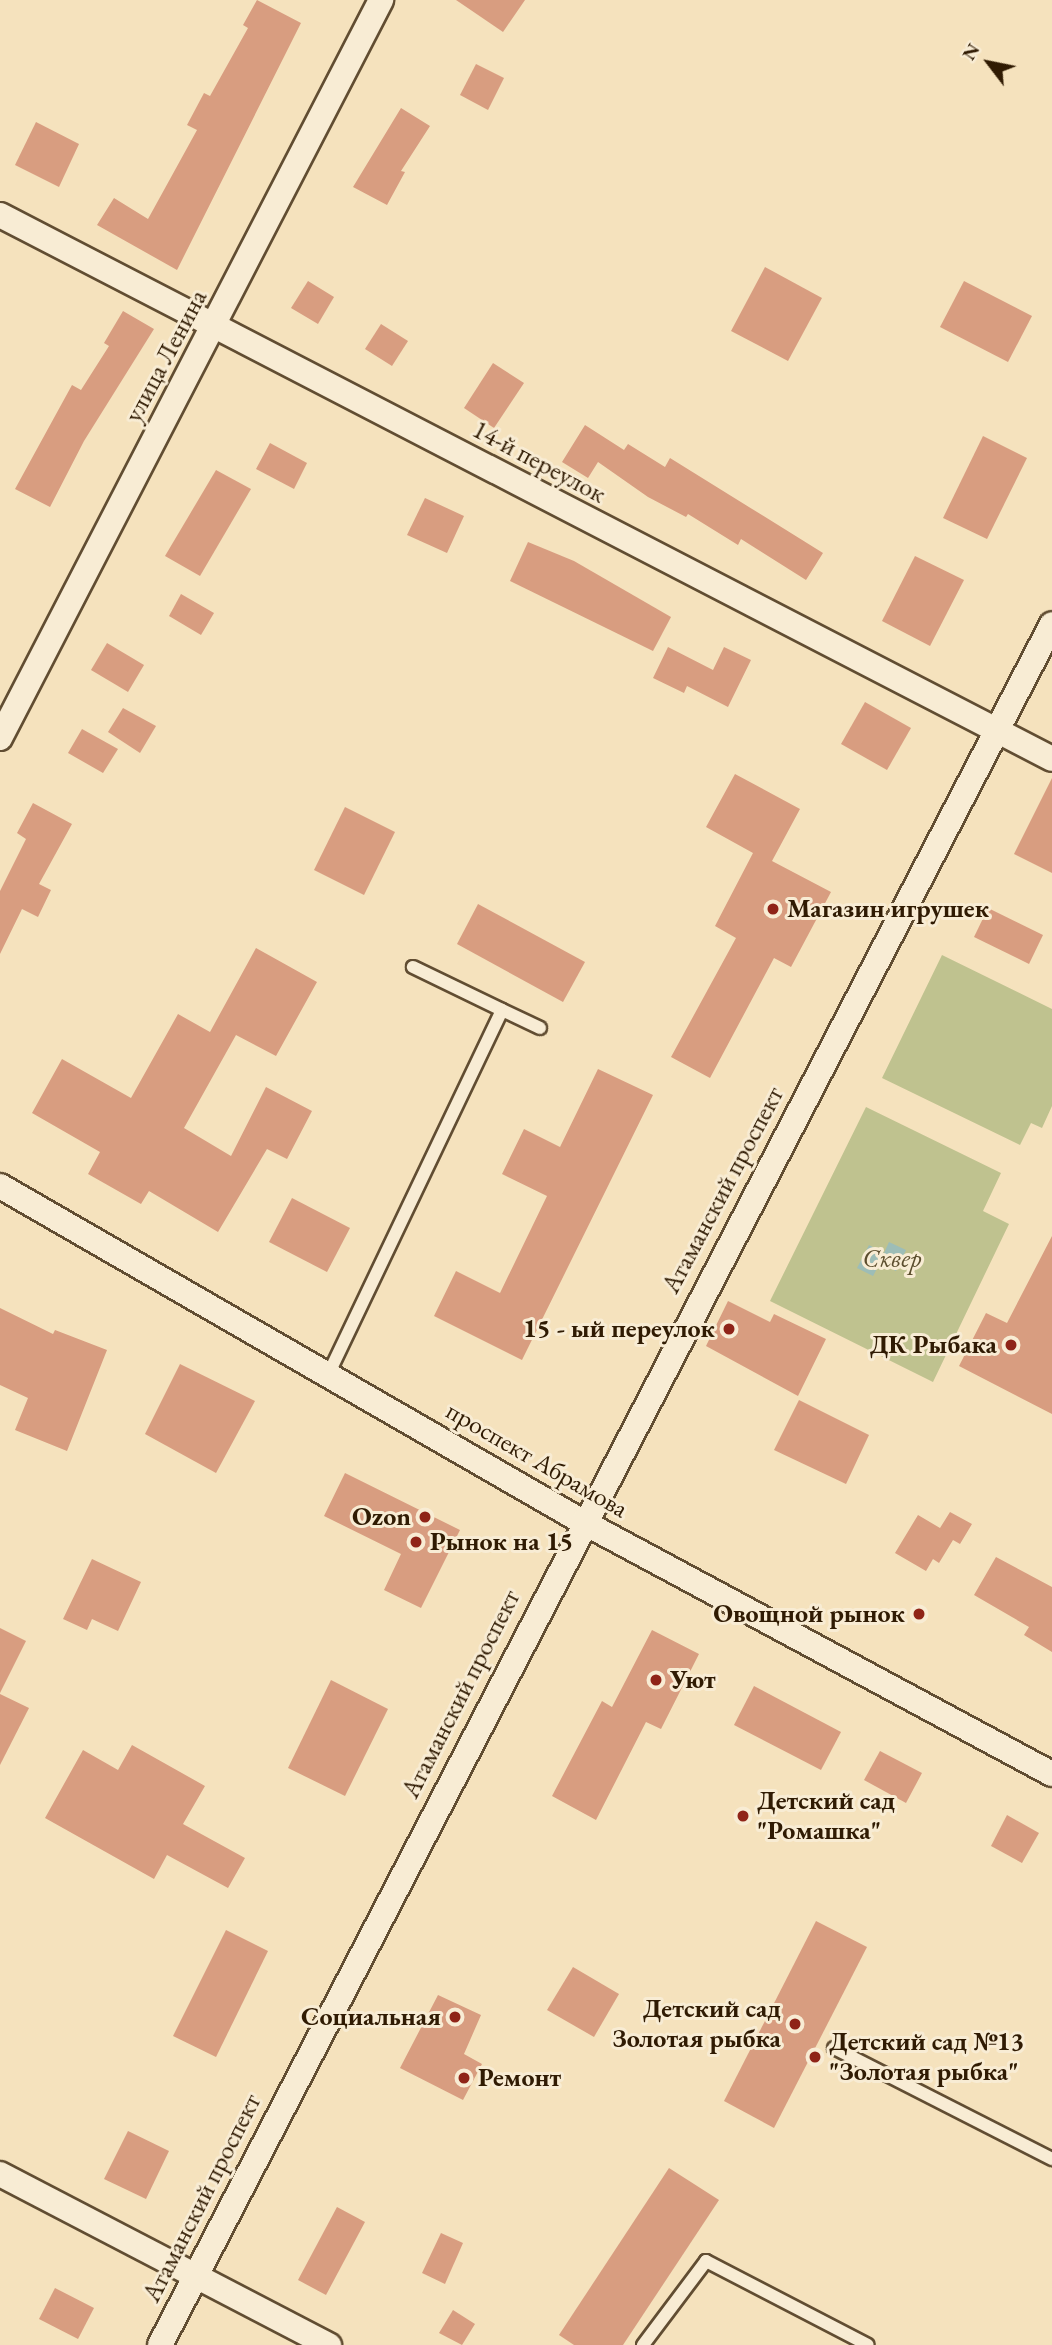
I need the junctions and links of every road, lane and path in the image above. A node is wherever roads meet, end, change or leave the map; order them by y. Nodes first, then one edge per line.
1 (381, 0) edge
2 (0, 215) edge
3 (216, 326) junction
4 (1052, 624) edge
5 (997, 732) junction
6 (0, 738) edge
7 (1052, 759) edge
8 (413, 968) dead end
9 (502, 1010) junction
10 (540, 1028) dead end
11 (0, 1186) edge
12 (328, 1375) junction
13 (583, 1521) junction
14 (1052, 1774) edge
15 (834, 2048) dead end
16 (1052, 2159) edge
17 (0, 2174) edge
18 (197, 2274) junction
19 (160, 2345) edge
20 (329, 2345) edge
21 (643, 2345) edge
22 (868, 2345) edge

1 - 3 street, улица Ленина
2 - 3 street, 14-й переулок
3 - 5 street, 14-й переулок
3 - 6 street, улица Ленина
4 - 5 street, Атаманский проспект
5 - 7 street, 14-й переулок
5 - 13 street, Атаманский проспект
8 - 9 lane
9 - 10 lane
9 - 12 lane
11 - 12 street, проспект Абрамова
12 - 13 street, проспект Абрамова
13 - 14 street, проспект Абрамова
13 - 18 street, Атаманский проспект
15 - 16 lane
17 - 18 street
18 - 19 street, Атаманский проспект
18 - 20 street
21 - 22 lane

